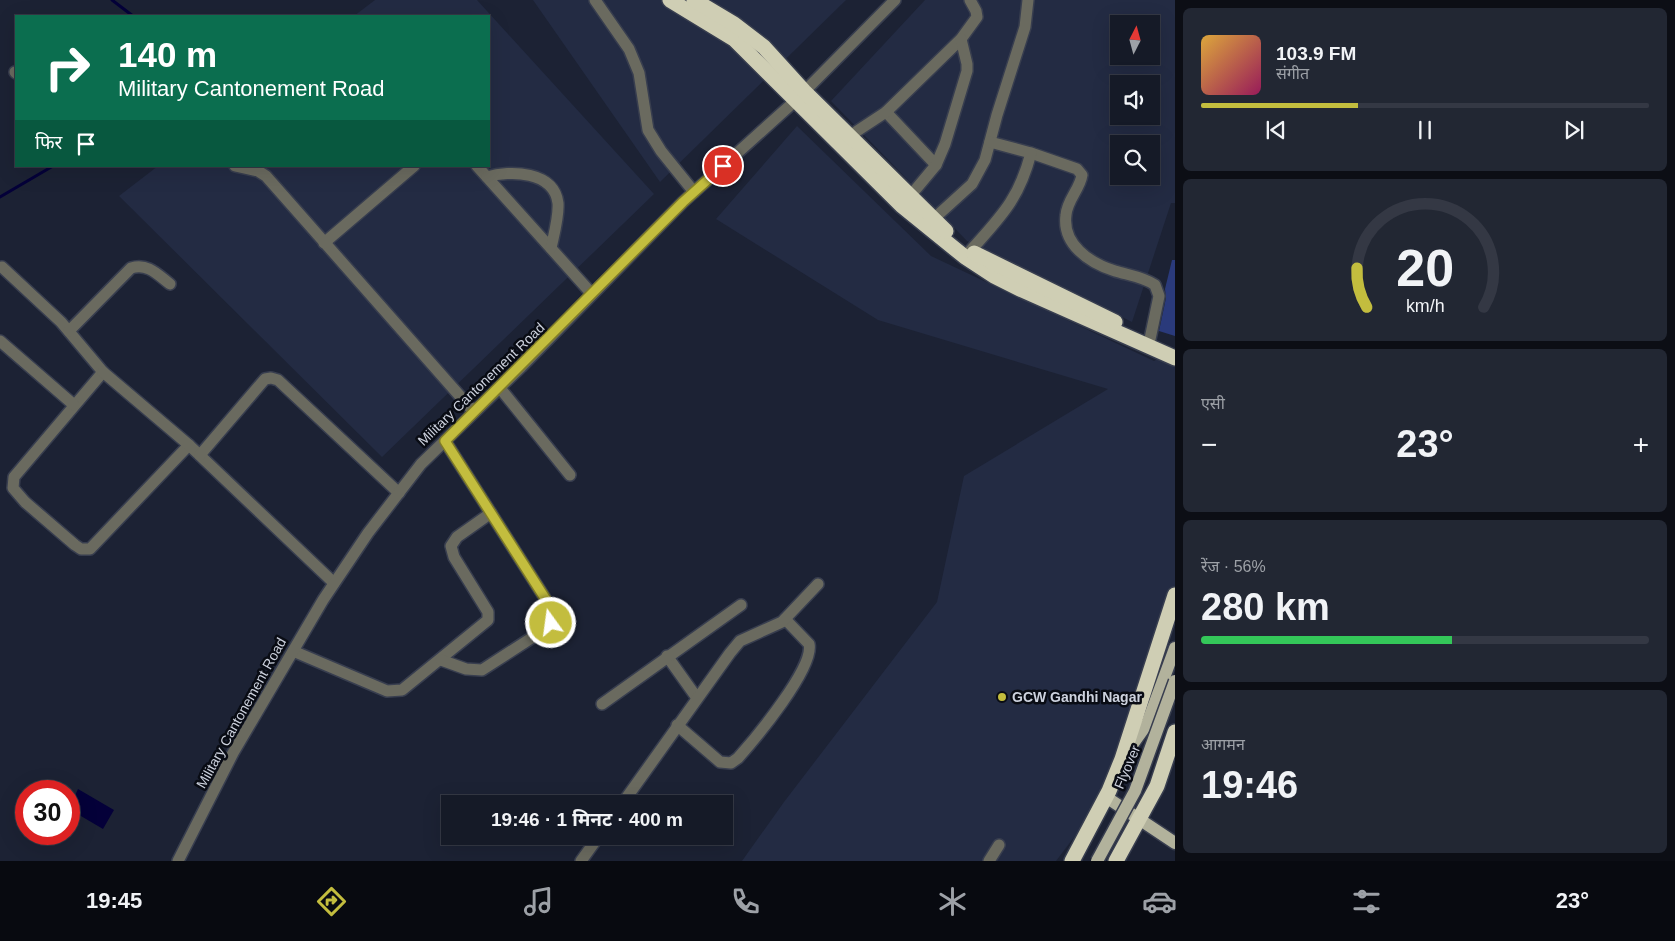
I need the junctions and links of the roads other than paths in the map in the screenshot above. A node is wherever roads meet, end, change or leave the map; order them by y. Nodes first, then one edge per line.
1 (595, 0) edge
2 (670, 0) edge
3 (694, 0) edge
4 (895, 0) edge
5 (970, 0) edge
6 (1028, 0) edge
7 (961, 39) junction
8 (799, 96) junction
9 (886, 112) junction
10 (844, 140) junction
11 (990, 142) junction
12 (1031, 153) junction
13 (936, 165) junction
14 (240, 167) edge
15 (413, 167) edge
16 (478, 167) edge
17 (487, 177) junction
18 (694, 192) junction
19 (906, 201) junction
20 (930, 223) junction
21 (324, 244) junction
22 (551, 248) junction
23 (968, 254) junction
24 (2, 267) dead end
25 (170, 284) dead end
26 (592, 294) junction
27 (68, 331) junction
28 (1150, 338) junction
29 (0, 340) edge
30 (1175, 350) edge
31 (1175, 358) edge
32 (103, 372) junction
33 (500, 388) junction
34 (74, 406) junction
35 (474, 412) junction
36 (445, 441) junction
37 (189, 445) junction
38 (200, 455) junction
39 (570, 475) dead end
40 (399, 493) junction
41 (491, 513) junction
42 (334, 583) junction
43 (818, 584) dead end
44 (1175, 595) edge
45 (741, 604) dead end
46 (785, 619) junction
47 (1175, 648) edge
48 (293, 651) junction
49 (667, 656) junction
50 (441, 660) junction
51 (1175, 681) edge
52 (697, 698) junction
53 (602, 704) dead end
54 (677, 725) junction
55 (1175, 732) edge
56 (1122, 759) junction
57 (628, 795) edge
58 (1106, 797) junction
59 (1138, 820) junction
60 (1175, 843) edge
61 (593, 845) edge
62 (999, 845) dead end
63 (178, 861) edge
64 (581, 861) edge
65 (988, 861) edge
66 (1072, 861) edge
67 (1097, 861) edge
68 (1116, 861) edge

1 - 18 street
2 - 8 highway
3 - 8 highway
4 - 8 street, Military Cantonement Road
5 - 7 street
6 - 11 street
7 - 9 street
7 - 13 street
8 - 10 highway
8 - 18 street, Military Cantonement Road
9 - 10 street
9 - 13 street
10 - 19 highway
11 - 12 street
11 - 20 street
12 - 23 street
12 - 28 street
13 - 19 street
14 - 21 street
15 - 21 street
16 - 17 street
17 - 22 street
17 - 22 street
18 - 26 street, Military Cantonement Road
19 - 20 highway
20 - 23 highway
21 - 35 street
22 - 26 street
23 - 28 highway
23 - 31 highway
24 - 27 street
25 - 27 street
26 - 33 street, Military Cantonement Road
27 - 32 street
28 - 30 highway
29 - 34 street
32 - 34 street
32 - 37 street
33 - 35 street, Military Cantonement Road
33 - 39 street
34 - 37 street
35 - 36 street, Military Cantonement Road
36 - 40 street, Military Cantonement Road
36 - 41 street
37 - 38 street
38 - 40 street
38 - 42 street
40 - 42 street, Military Cantonement Road
41 - 50 street
41 - 50 street
42 - 48 street, Military Cantonement Road
43 - 46 street
44 - 56 highway
45 - 49 street
46 - 52 street
46 - 54 street
47 - 56 main road
48 - 50 street
48 - 63 street, Military Cantonement Road
49 - 52 street
49 - 53 street
51 - 67 main road, Flyover, bridge
52 - 54 street
54 - 57 street
55 - 59 highway
56 - 58 highway
58 - 59 main road
58 - 66 highway
59 - 60 main road
59 - 68 highway
61 - 64 street
62 - 65 street

